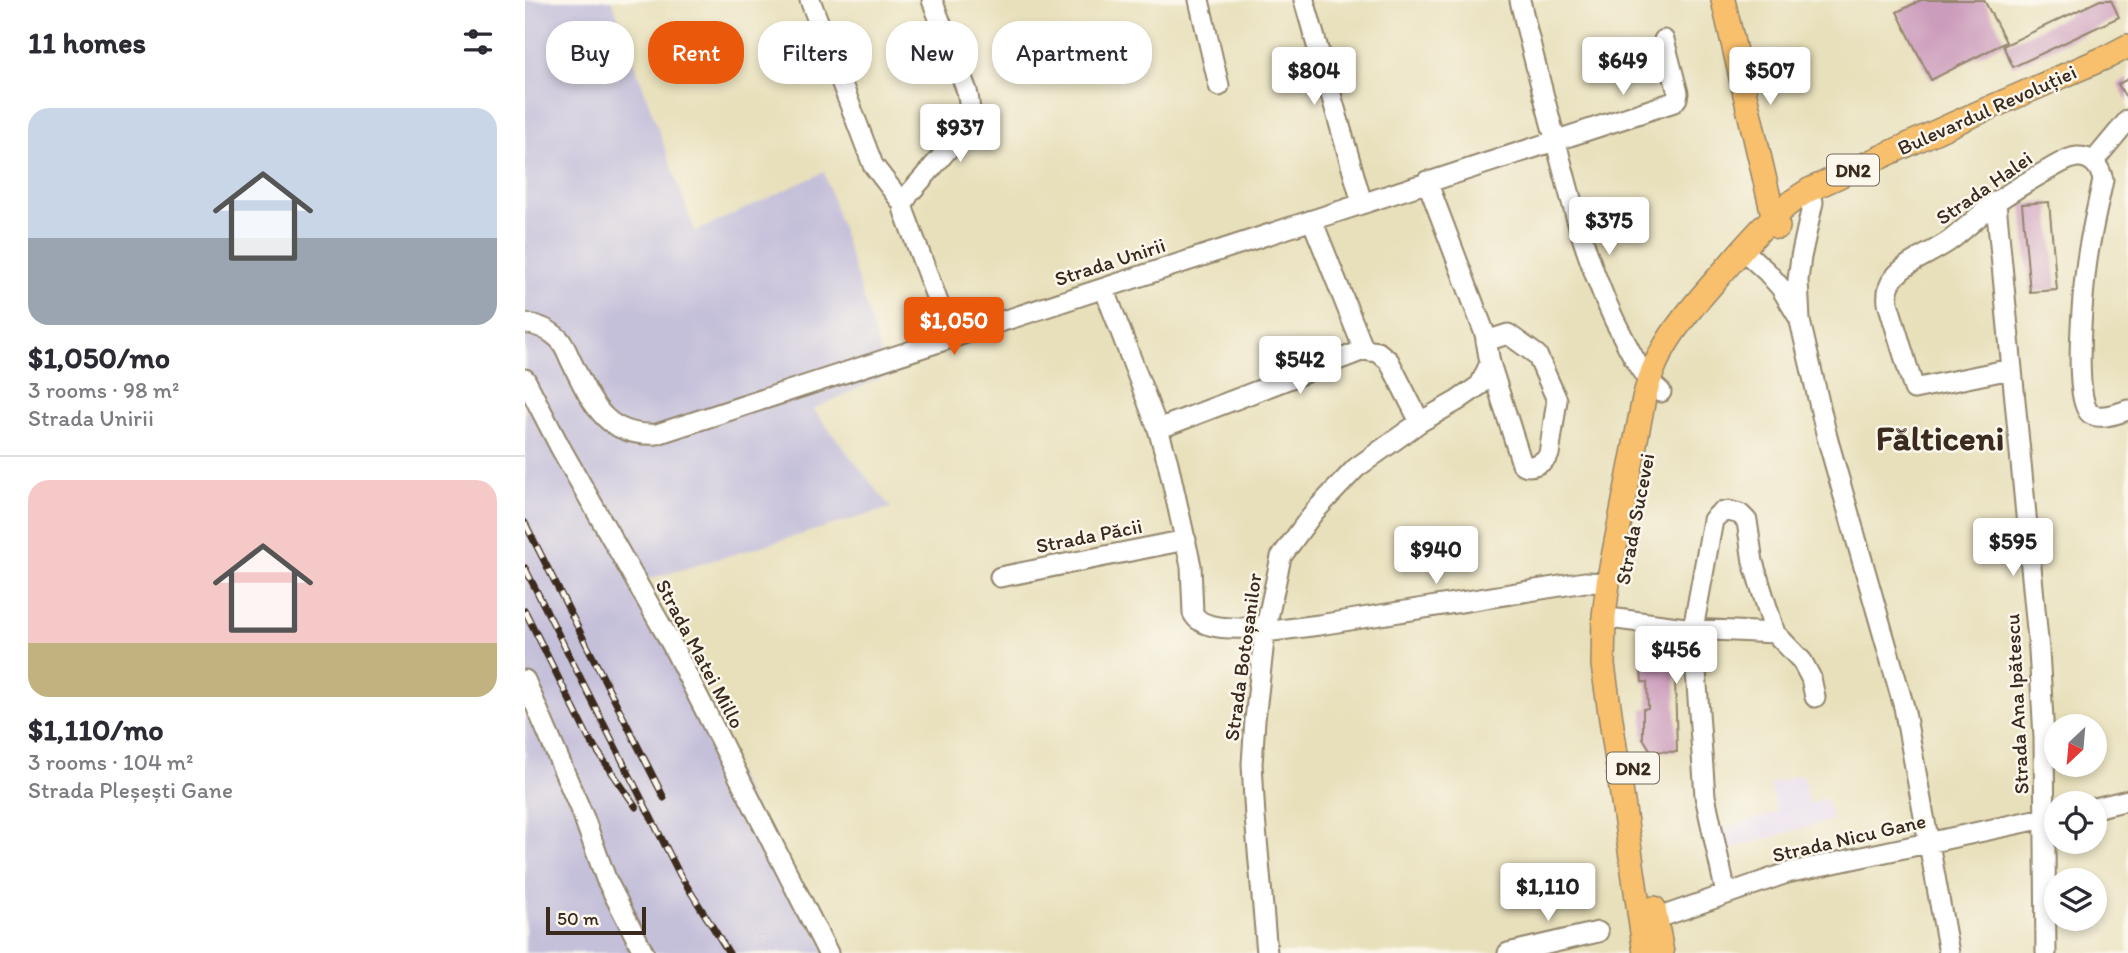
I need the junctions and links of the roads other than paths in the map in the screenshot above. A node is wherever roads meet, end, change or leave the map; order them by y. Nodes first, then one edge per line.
1 (810, 0) edge
2 (932, 0) edge
3 (1199, 0) edge
4 (1304, 0) edge
5 (1520, 0) edge
6 (1723, 0) edge
7 (1664, 40) dead end
8 (2128, 46) edge
9 (2128, 60) edge
10 (1219, 86) dead end
11 (2128, 120) edge
12 (1555, 140) junction
13 (2093, 162) junction
14 (1427, 181) junction
15 (1811, 196) junction
16 (1362, 203) junction
17 (1996, 203) junction
18 (903, 204) junction
19 (1312, 220) junction
20 (1776, 221) junction
21 (1747, 253) junction
22 (1104, 288) junction
23 (1800, 321) junction
24 (525, 323) edge
25 (951, 337) junction
26 (1486, 341) junction
27 (1364, 350) junction
28 (1490, 363) junction
29 (2011, 369) junction
30 (525, 379) edge
31 (1655, 387) junction
32 (2128, 410) edge
33 (1420, 422) junction
34 (1158, 429) junction
35 (1186, 540) junction
36 (1000, 577) dead end
37 (1608, 583) junction
38 (1617, 619) junction
39 (1266, 629) junction
40 (1693, 629) junction
41 (1775, 633) junction
42 (525, 680) edge
43 (1815, 697) dead end
44 (2048, 791) edge
45 (2128, 800) edge
46 (2107, 804) edge
47 (2044, 818) edge
48 (1928, 842) junction
49 (2049, 854) edge
50 (1726, 894) junction
51 (1655, 919) junction
52 (1598, 932) dead end
53 (645, 953) edge
54 (828, 953) edge
55 (1266, 953) edge
56 (1508, 953) edge
57 (1645, 953) edge
58 (1662, 953) edge
59 (1949, 953) edge
60 (2046, 953) edge

1 - 18 street
2 - 18 street
3 - 10 street
4 - 16 street
5 - 12 street
6 - 20 main road
7 - 12 street, Strada Unirii
8 - 15 main road, Bulevardul Revoluției / DN2
9 - 15 main road, Bulevardul Revoluției / DN2
11 - 13 street
12 - 14 street, Strada Unirii
12 - 31 street
13 - 17 street, Strada Halei
13 - 32 street
14 - 16 street, Strada Unirii
14 - 26 street
15 - 20 main road, Bulevardul Revoluției / DN2
15 - 23 street
16 - 19 street, Strada Unirii
17 - 29 street, Strada Ana Ipătescu
17 - 29 street, Strada Halei
18 - 25 street
19 - 22 street, Strada Unirii
19 - 27 street
20 - 21 main road, Bulevardul Revoluției / DN2
21 - 23 street
21 - 31 main road, Bulevardul Revoluției / DN2
22 - 25 street, Strada Unirii
22 - 34 street
23 - 48 street
24 - 25 street, Strada Unirii
26 - 28 street
26 - 28 street
27 - 33 street
27 - 34 street
28 - 33 street, Strada Botoșanilor
29 - 44 street, Strada Ana Ipătescu
30 - 54 street, Strada Matei Millo
31 - 37 main road, Strada Sucevei / DN2
31 - 38 main road, Strada Sucevei / DN2
33 - 39 street, Strada Botoșanilor
34 - 35 street
35 - 36 street, Strada Păcii
35 - 39 street
37 - 39 street
37 - 57 main road, Strada Sucevei / DN2
38 - 40 street
38 - 51 main road, Strada Sucevei / DN2
39 - 55 street, Strada Botoșanilor
40 - 41 street
40 - 41 street
40 - 50 street
41 - 43 street
42 - 53 street
45 - 46 street
47 - 48 street, Strada Nicu Gane
48 - 50 street, Strada Nicu Gane
48 - 59 street
49 - 60 street, Strada Ana Ipătescu
50 - 51 street, Strada Nicu Gane
51 - 58 main road, Strada Sucevei / DN2
52 - 56 street

